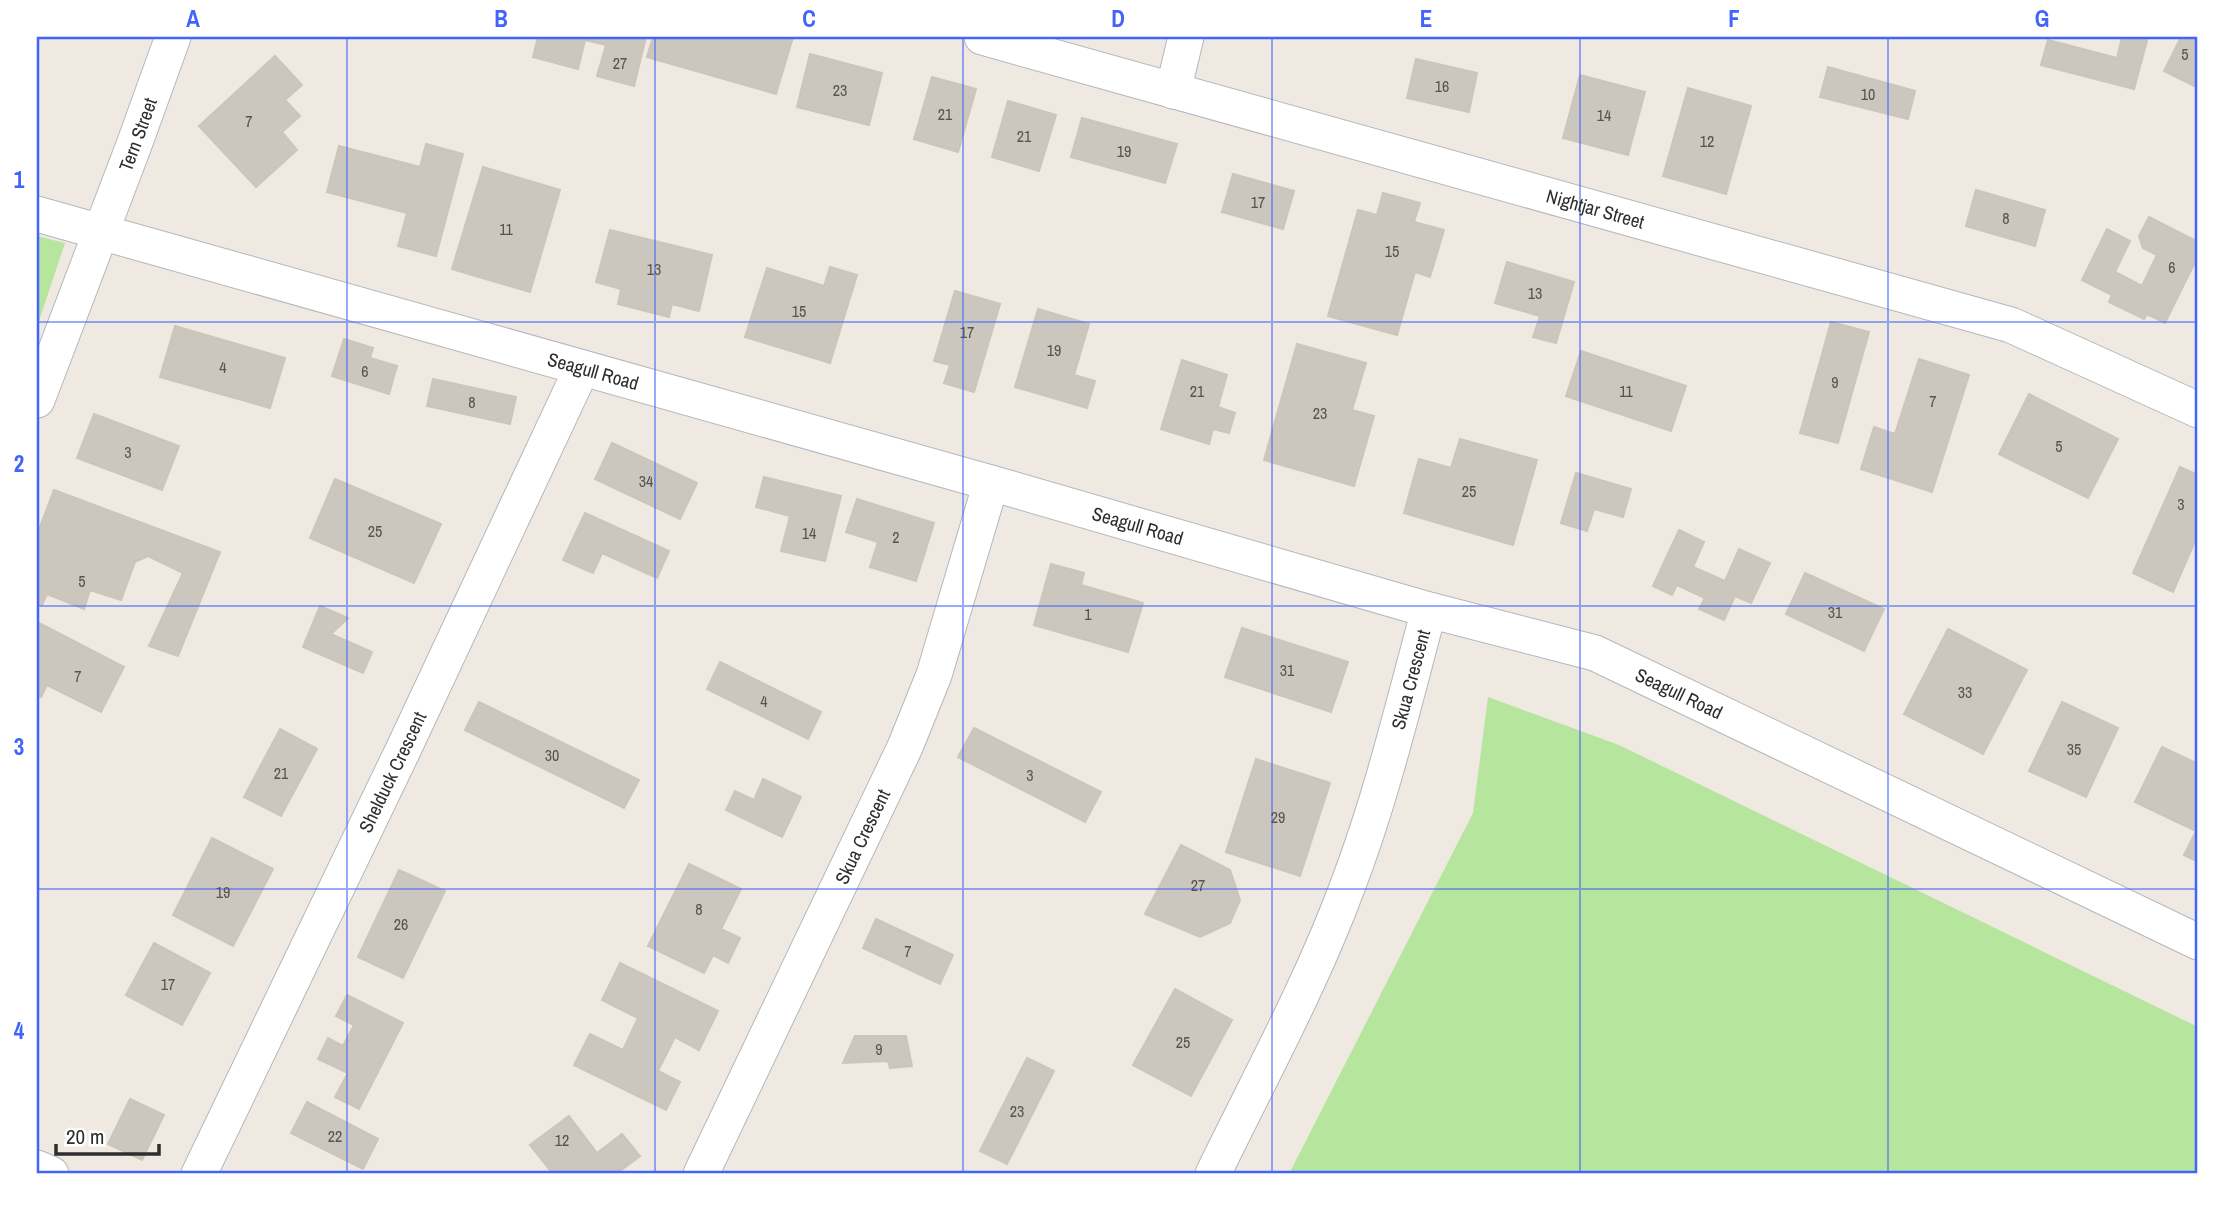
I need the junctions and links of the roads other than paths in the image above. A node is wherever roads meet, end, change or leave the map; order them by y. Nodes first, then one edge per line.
1 (173, 37) edge
2 (982, 37) edge
3 (1186, 37) edge
4 (1173, 91) junction
5 (37, 214) edge
6 (100, 232) junction
7 (582, 368) junction
8 (37, 400) edge
9 (2198, 410) edge
10 (991, 483) junction
11 (1429, 610) junction
12 (2198, 942) edge
13 (37, 1168) edge
14 (51, 1174) edge
15 (199, 1174) edge
16 (701, 1174) edge
17 (1213, 1174) edge

1 - 6 street, Tern Street
2 - 4 street, Nightjar Street
3 - 4 street
4 - 9 street, Nightjar Street
5 - 6 street, Seagull Road
6 - 7 street, Seagull Road
6 - 8 street
7 - 10 street, Seagull Road
7 - 15 street, Shelduck Crescent
10 - 11 street, Seagull Road
10 - 16 street, Skua Crescent
11 - 12 street, Seagull Road
11 - 17 street, Skua Crescent
13 - 14 street

